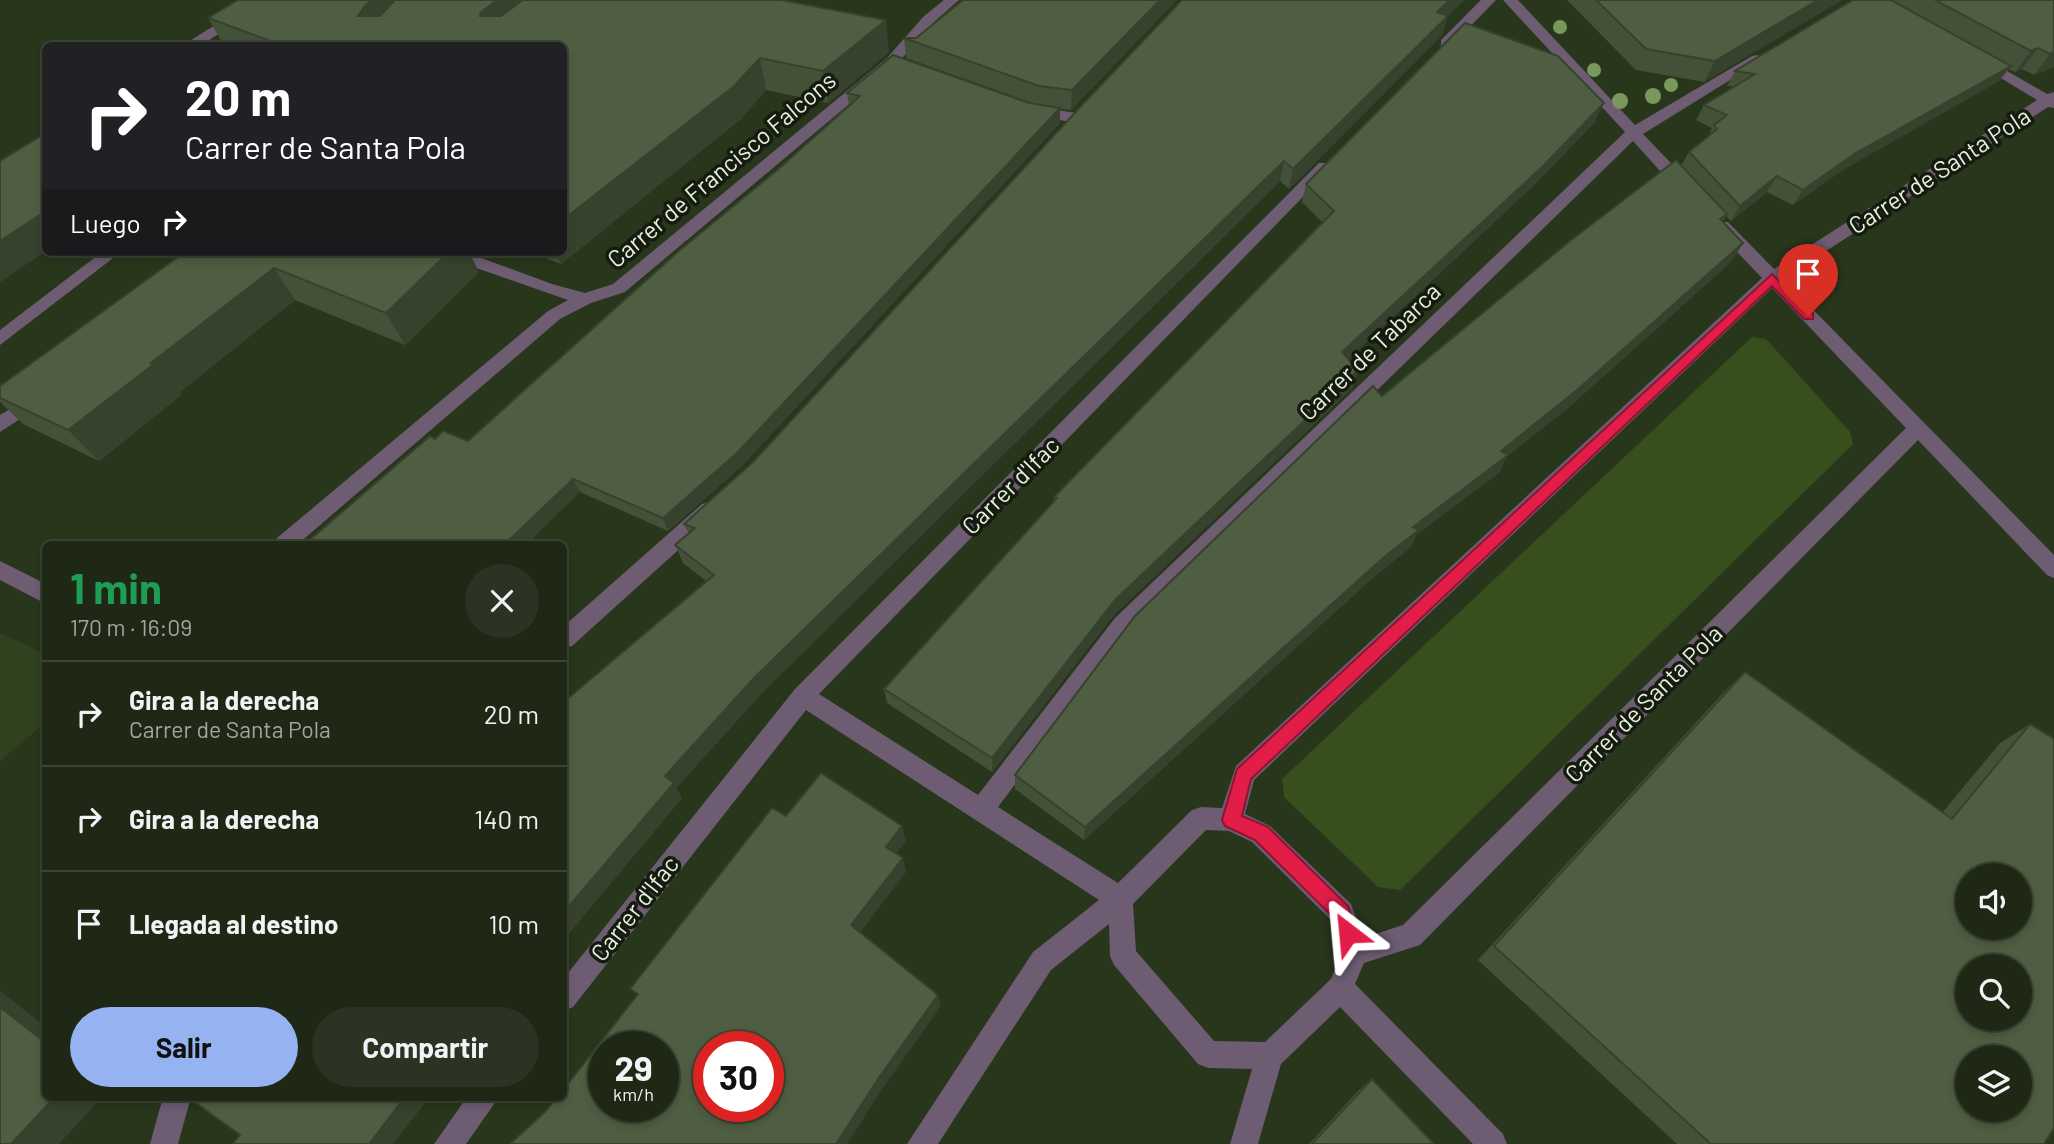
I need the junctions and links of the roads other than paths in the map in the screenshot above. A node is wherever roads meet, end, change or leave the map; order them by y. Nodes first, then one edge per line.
1 (264, 0) edge
2 (952, 0) edge
3 (1489, 0) edge
4 (1510, 0) edge
5 (196, 42) edge
6 (1774, 49) edge
7 (1970, 54) edge
8 (1430, 60) edge
9 (2052, 100) edge
10 (1022, 108) edge
11 (1633, 133) junction
12 (1058, 138) edge
13 (1342, 149) edge
14 (108, 256) edge
15 (459, 256) edge
16 (1772, 278) junction
17 (585, 299) junction
18 (0, 339) edge
19 (54, 386) edge
20 (0, 425) edge
21 (1917, 429) junction
22 (719, 501) edge
23 (288, 541) edge
24 (2054, 569) edge
25 (0, 570) edge
26 (42, 593) edge
27 (567, 636) edge
28 (803, 695) junction
29 (981, 810) junction
30 (1231, 820) junction
31 (1120, 899) junction
32 (1355, 953) junction
33 (1340, 988) junction
34 (567, 994) edge
35 (1270, 1056) junction
36 (176, 1101) edge
37 (482, 1101) edge
38 (164, 1144) edge
39 (448, 1144) edge
40 (921, 1144) edge
41 (1244, 1144) edge
42 (1493, 1144) edge

1 - 5 street
2 - 17 street, Carrer de Francisco Falcons
3 - 8 street
4 - 11 street
6 - 11 street, Carrer de Tabarca
7 - 9 street
9 - 16 street, Carrer de Santa Pola
10 - 12 street
11 - 16 street
11 - 29 street, Carrer de Tabarca
13 - 28 street, Carrer d'Ifac
14 - 18 street
15 - 17 street
16 - 21 street
16 - 30 street, Carrer de Santa Pola
17 - 23 street, Carrer de Francisco Falcons
19 - 20 street
21 - 24 street
21 - 32 street, Carrer de Santa Pola
22 - 27 street
25 - 26 street
28 - 29 street
28 - 34 street, Carrer d'Ifac
29 - 31 street
30 - 31 street
30 - 32 street
31 - 35 street
31 - 40 street
32 - 33 street
33 - 35 street
33 - 42 street
35 - 41 street
36 - 38 street
37 - 39 street

